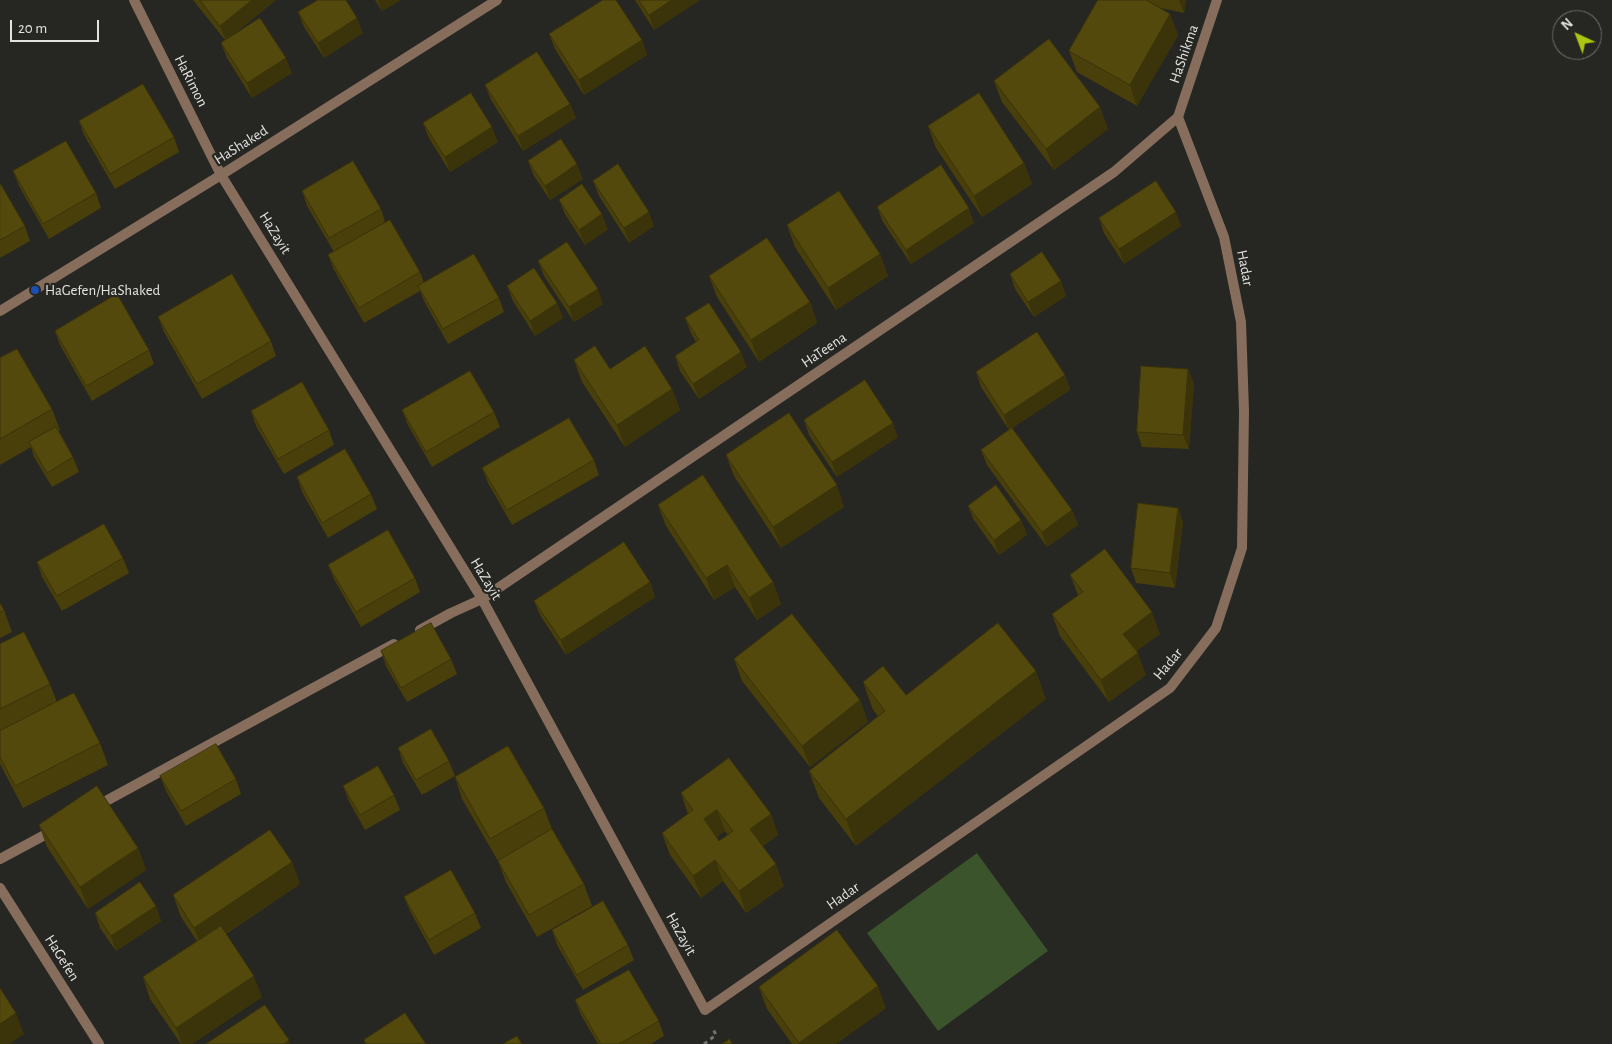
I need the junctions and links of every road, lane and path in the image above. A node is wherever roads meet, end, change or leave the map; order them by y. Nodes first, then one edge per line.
1 (134, 0) edge
2 (497, 0) edge
3 (1217, 0) edge
4 (1178, 117) junction
5 (221, 175) junction
6 (0, 311) edge
7 (482, 599) junction
8 (87, 812) edge
9 (61, 826) edge
10 (0, 859) edge
11 (0, 888) edge
12 (705, 1010) joint
13 (100, 1044) edge

1 - 5 street, HaRimon
2 - 5 street, HaShaked
3 - 4 street, HaShikma
4 - 7 street, HaTeena
4 - 12 street, Hadar
5 - 6 street, HaShaked
5 - 7 street, HaZayit
7 - 8 street, HaTeena
7 - 12 street, HaZayit
9 - 10 street
11 - 13 street, HaGefen

